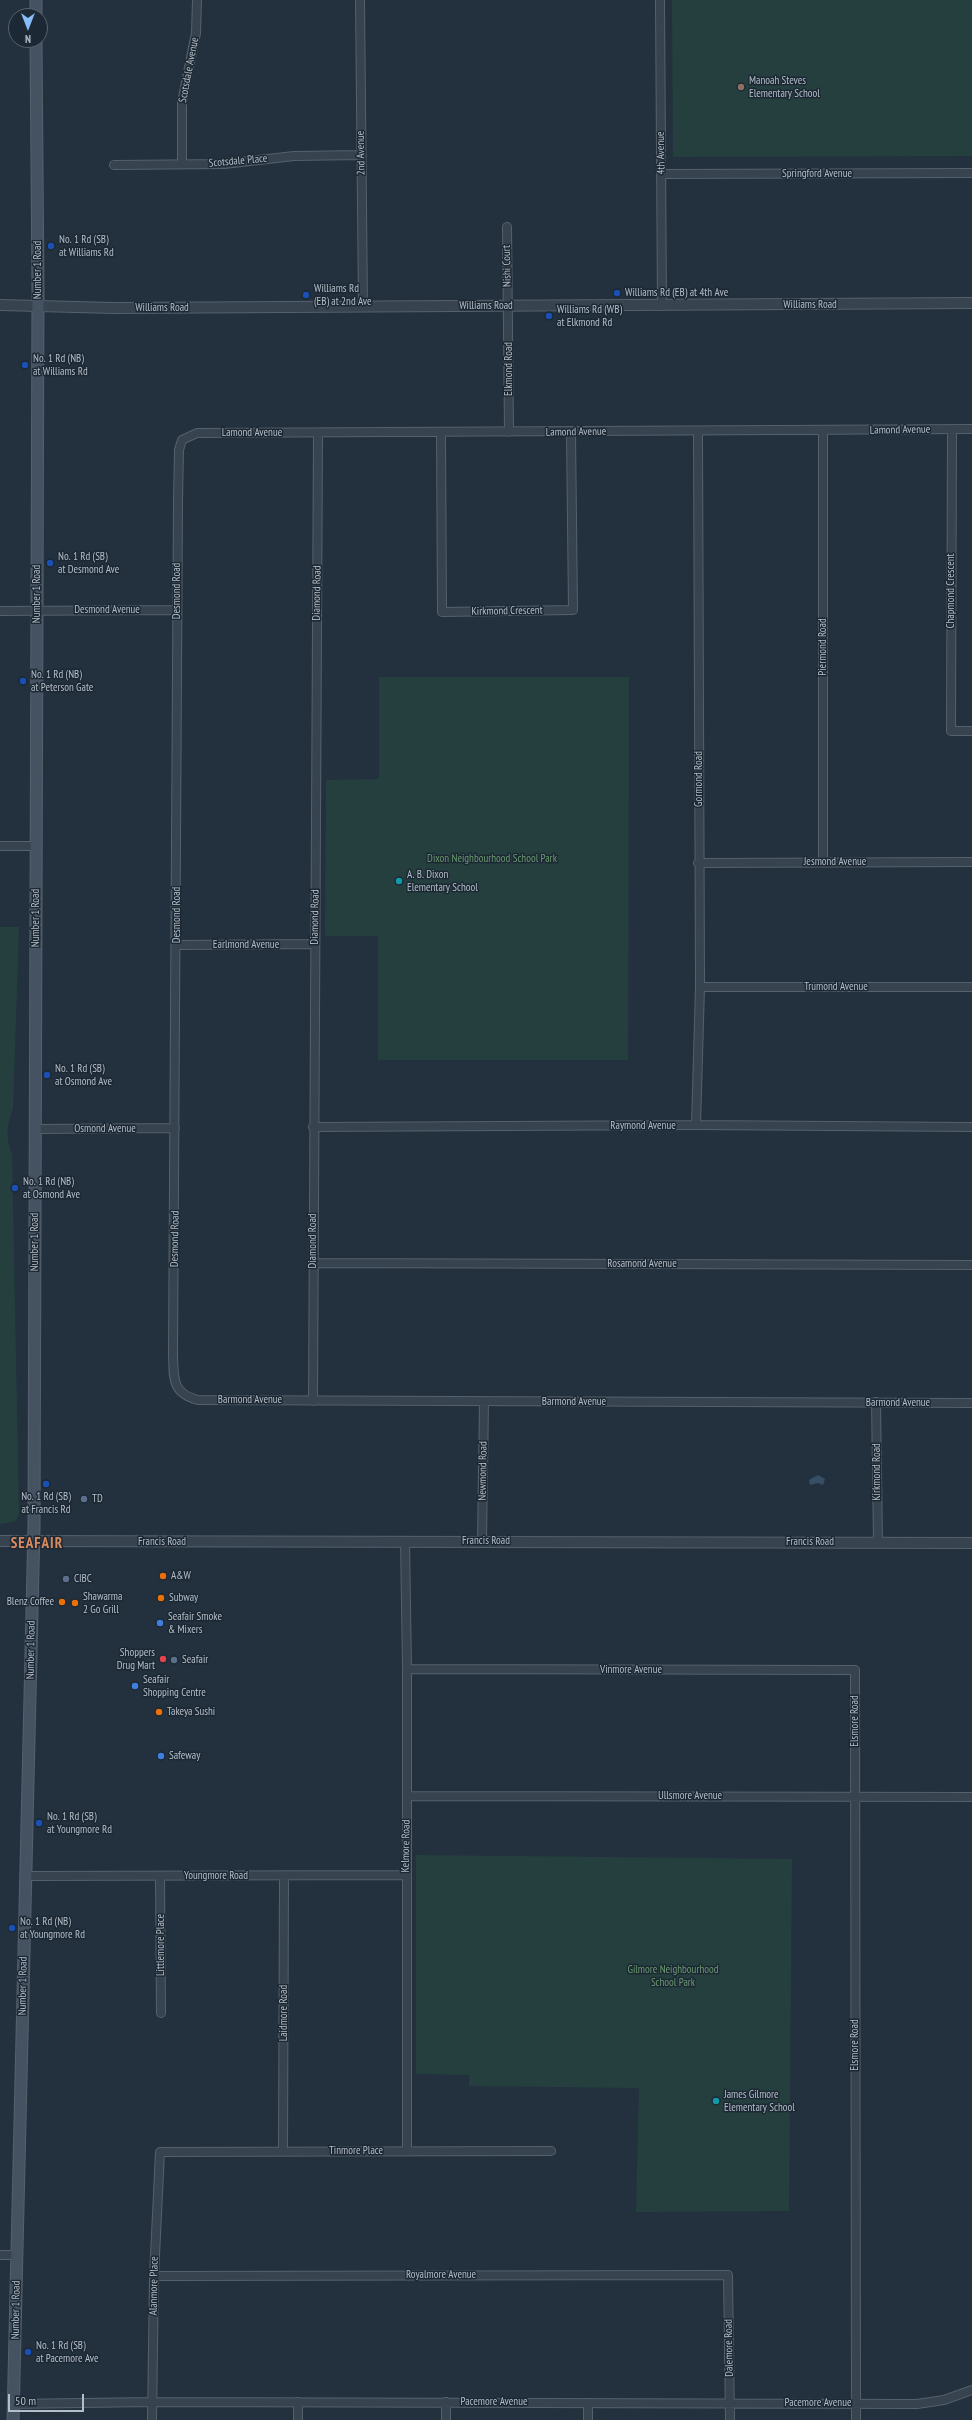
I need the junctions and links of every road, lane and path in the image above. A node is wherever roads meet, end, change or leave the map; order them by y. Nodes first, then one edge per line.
1 (197, 0) edge
2 (360, 0) edge
3 (660, 0) edge
4 (36, 48) edge
5 (361, 155) junction
6 (182, 164) junction
7 (114, 165) dead end
8 (972, 173) edge
9 (662, 174) junction
10 (507, 227) dead end
11 (972, 303) edge
12 (0, 305) edge
13 (38, 306) junction
14 (363, 306) junction
15 (508, 306) junction
16 (662, 306) junction
17 (952, 429) junction
18 (972, 429) edge
19 (823, 431) junction
20 (441, 432) junction
21 (509, 432) junction
22 (571, 432) junction
23 (698, 432) junction
24 (318, 433) junction
25 (182, 440) joint
26 (37, 610) junction
27 (177, 610) junction
28 (0, 611) edge
29 (972, 731) edge
30 (0, 846) edge
31 (36, 846) junction
32 (823, 862) junction
33 (972, 862) edge
34 (698, 863) junction
35 (315, 944) junction
36 (177, 945) junction
37 (700, 987) junction
38 (972, 987) edge
39 (696, 1125) junction
40 (314, 1127) junction
41 (972, 1127) edge
42 (176, 1128) junction
43 (35, 1129) junction
44 (313, 1263) junction
45 (972, 1265) edge
46 (179, 1391) joint
47 (313, 1400) junction
48 (484, 1402) junction
49 (876, 1402) junction
50 (972, 1403) edge
51 (482, 1540) junction
52 (0, 1541) edge
53 (34, 1541) junction
54 (405, 1541) junction
55 (878, 1542) junction
56 (972, 1542) edge
57 (407, 1669) junction
58 (855, 1670) joint
59 (407, 1796) junction
60 (855, 1796) junction
61 (972, 1797) edge
62 (406, 1875) junction
63 (26, 1876) junction
64 (160, 1876) junction
65 (284, 1876) junction
66 (161, 2013) dead end
67 (283, 2151) junction
68 (407, 2151) junction
69 (552, 2151) dead end
70 (160, 2152) joint
71 (0, 2255) edge
72 (17, 2255) junction
73 (728, 2275) joint
74 (154, 2276) junction
75 (972, 2390) edge
76 (152, 2402) junction
77 (298, 2402) junction
78 (446, 2402) junction
79 (588, 2403) junction
80 (730, 2403) junction
81 (14, 2404) junction
82 (856, 2404) junction
83 (13, 2420) edge
84 (152, 2420) edge
85 (298, 2420) edge
86 (446, 2420) edge
87 (588, 2420) edge
88 (730, 2420) edge
89 (856, 2420) edge

1 - 6 street, Scotsdale Avenue
2 - 5 street, 2nd Avenue
3 - 9 street, 4th Avenue
4 - 13 main road, Number 1 Road
5 - 6 street, Scotsdale Place
5 - 14 street, 2nd Avenue
6 - 7 street, Scotsdale Place
8 - 9 street, Springford Avenue
9 - 16 street, 4th Avenue
10 - 15 street, Nishi Court
11 - 16 street, Williams Road
12 - 13 street, Williams Road
13 - 14 street, Williams Road
13 - 26 main road, Number 1 Road
14 - 15 street, Williams Road
15 - 16 street, Williams Road
15 - 21 street, Elkmond Road
17 - 18 street, Lamond Avenue
17 - 19 street, Lamond Avenue
17 - 29 street, Chapmond Crescent
19 - 23 street, Lamond Avenue
19 - 32 street, Piermond Road
20 - 21 street, Lamond Avenue
20 - 22 street, Kirkmond Crescent
20 - 24 street, Lamond Avenue
21 - 22 street, Lamond Avenue
22 - 23 street, Lamond Avenue
23 - 34 street, Gormond Road
24 - 25 street, Lamond Avenue
24 - 35 street, Diamond Road
25 - 27 street, Desmond Road
26 - 27 street, Desmond Avenue
26 - 28 street, Desmond Avenue
26 - 31 main road, Number 1 Road
27 - 36 street, Desmond Road
30 - 31 street
31 - 43 main road, Number 1 Road
32 - 33 street, Jesmond Avenue
32 - 34 street, Jesmond Avenue
34 - 37 street, Gormond Road
35 - 36 street, Earlmond Avenue
35 - 40 street, Diamond Road
36 - 42 street, Desmond Road
37 - 38 street, Trumond Avenue
37 - 39 street, Gormond Road
39 - 40 street, Raymond Avenue
39 - 41 street, Raymond Avenue
40 - 44 street, Diamond Road
42 - 43 street, Osmond Avenue
42 - 46 street, Desmond Road
43 - 53 main road, Number 1 Road
44 - 45 street, Rosamond Avenue
44 - 47 street, Diamond Road
46 - 47 street, Barmond Avenue
47 - 48 street, Barmond Avenue
48 - 49 street, Barmond Avenue
48 - 51 street, Newmond Road
49 - 50 street, Barmond Avenue
49 - 55 street, Kirkmond Road
51 - 54 street, Francis Road
51 - 55 street, Francis Road
52 - 53 street, Francis Road
53 - 54 street, Francis Road
53 - 63 main road, Number 1 Road
54 - 57 street, Kelmore Road
55 - 56 street, Francis Road
57 - 58 street, Vinmore Avenue
57 - 59 street, Kelmore Road
58 - 60 street, Elsmore Road
59 - 60 street, Ullsmore Avenue
59 - 62 street, Kelmore Road
60 - 61 street, Ullsmore Avenue
60 - 82 street, Elsmore Road
62 - 65 street, Youngmore Road
62 - 68 street, Kelmore Road
63 - 64 street, Youngmore Road
63 - 72 main road, Number 1 Road
64 - 65 street, Youngmore Road
64 - 66 street, Littlemore Place
65 - 67 street, Laidmore Road
67 - 68 street, Tinmore Place
67 - 70 street, Tinmore Place
68 - 69 street, Tinmore Place
70 - 74 street, Alanmore Place
71 - 72 street
72 - 81 main road, Number 1 Road
73 - 74 street, Royalmore Avenue
73 - 80 street, Dalemore Road
74 - 76 street, Alanmore Place
75 - 82 street, Pacemore Avenue
76 - 77 street, Pacemore Avenue
76 - 81 street, Pacemore Avenue
76 - 84 street, Alanmore Place
77 - 78 street, Pacemore Avenue
77 - 85 street
78 - 79 street, Pacemore Avenue
78 - 86 street
79 - 80 street, Pacemore Avenue
79 - 87 street
80 - 82 street, Pacemore Avenue
80 - 88 street, Dalemore Road
81 - 83 main road, Number 1 Road
82 - 89 street, Elsmore Road

